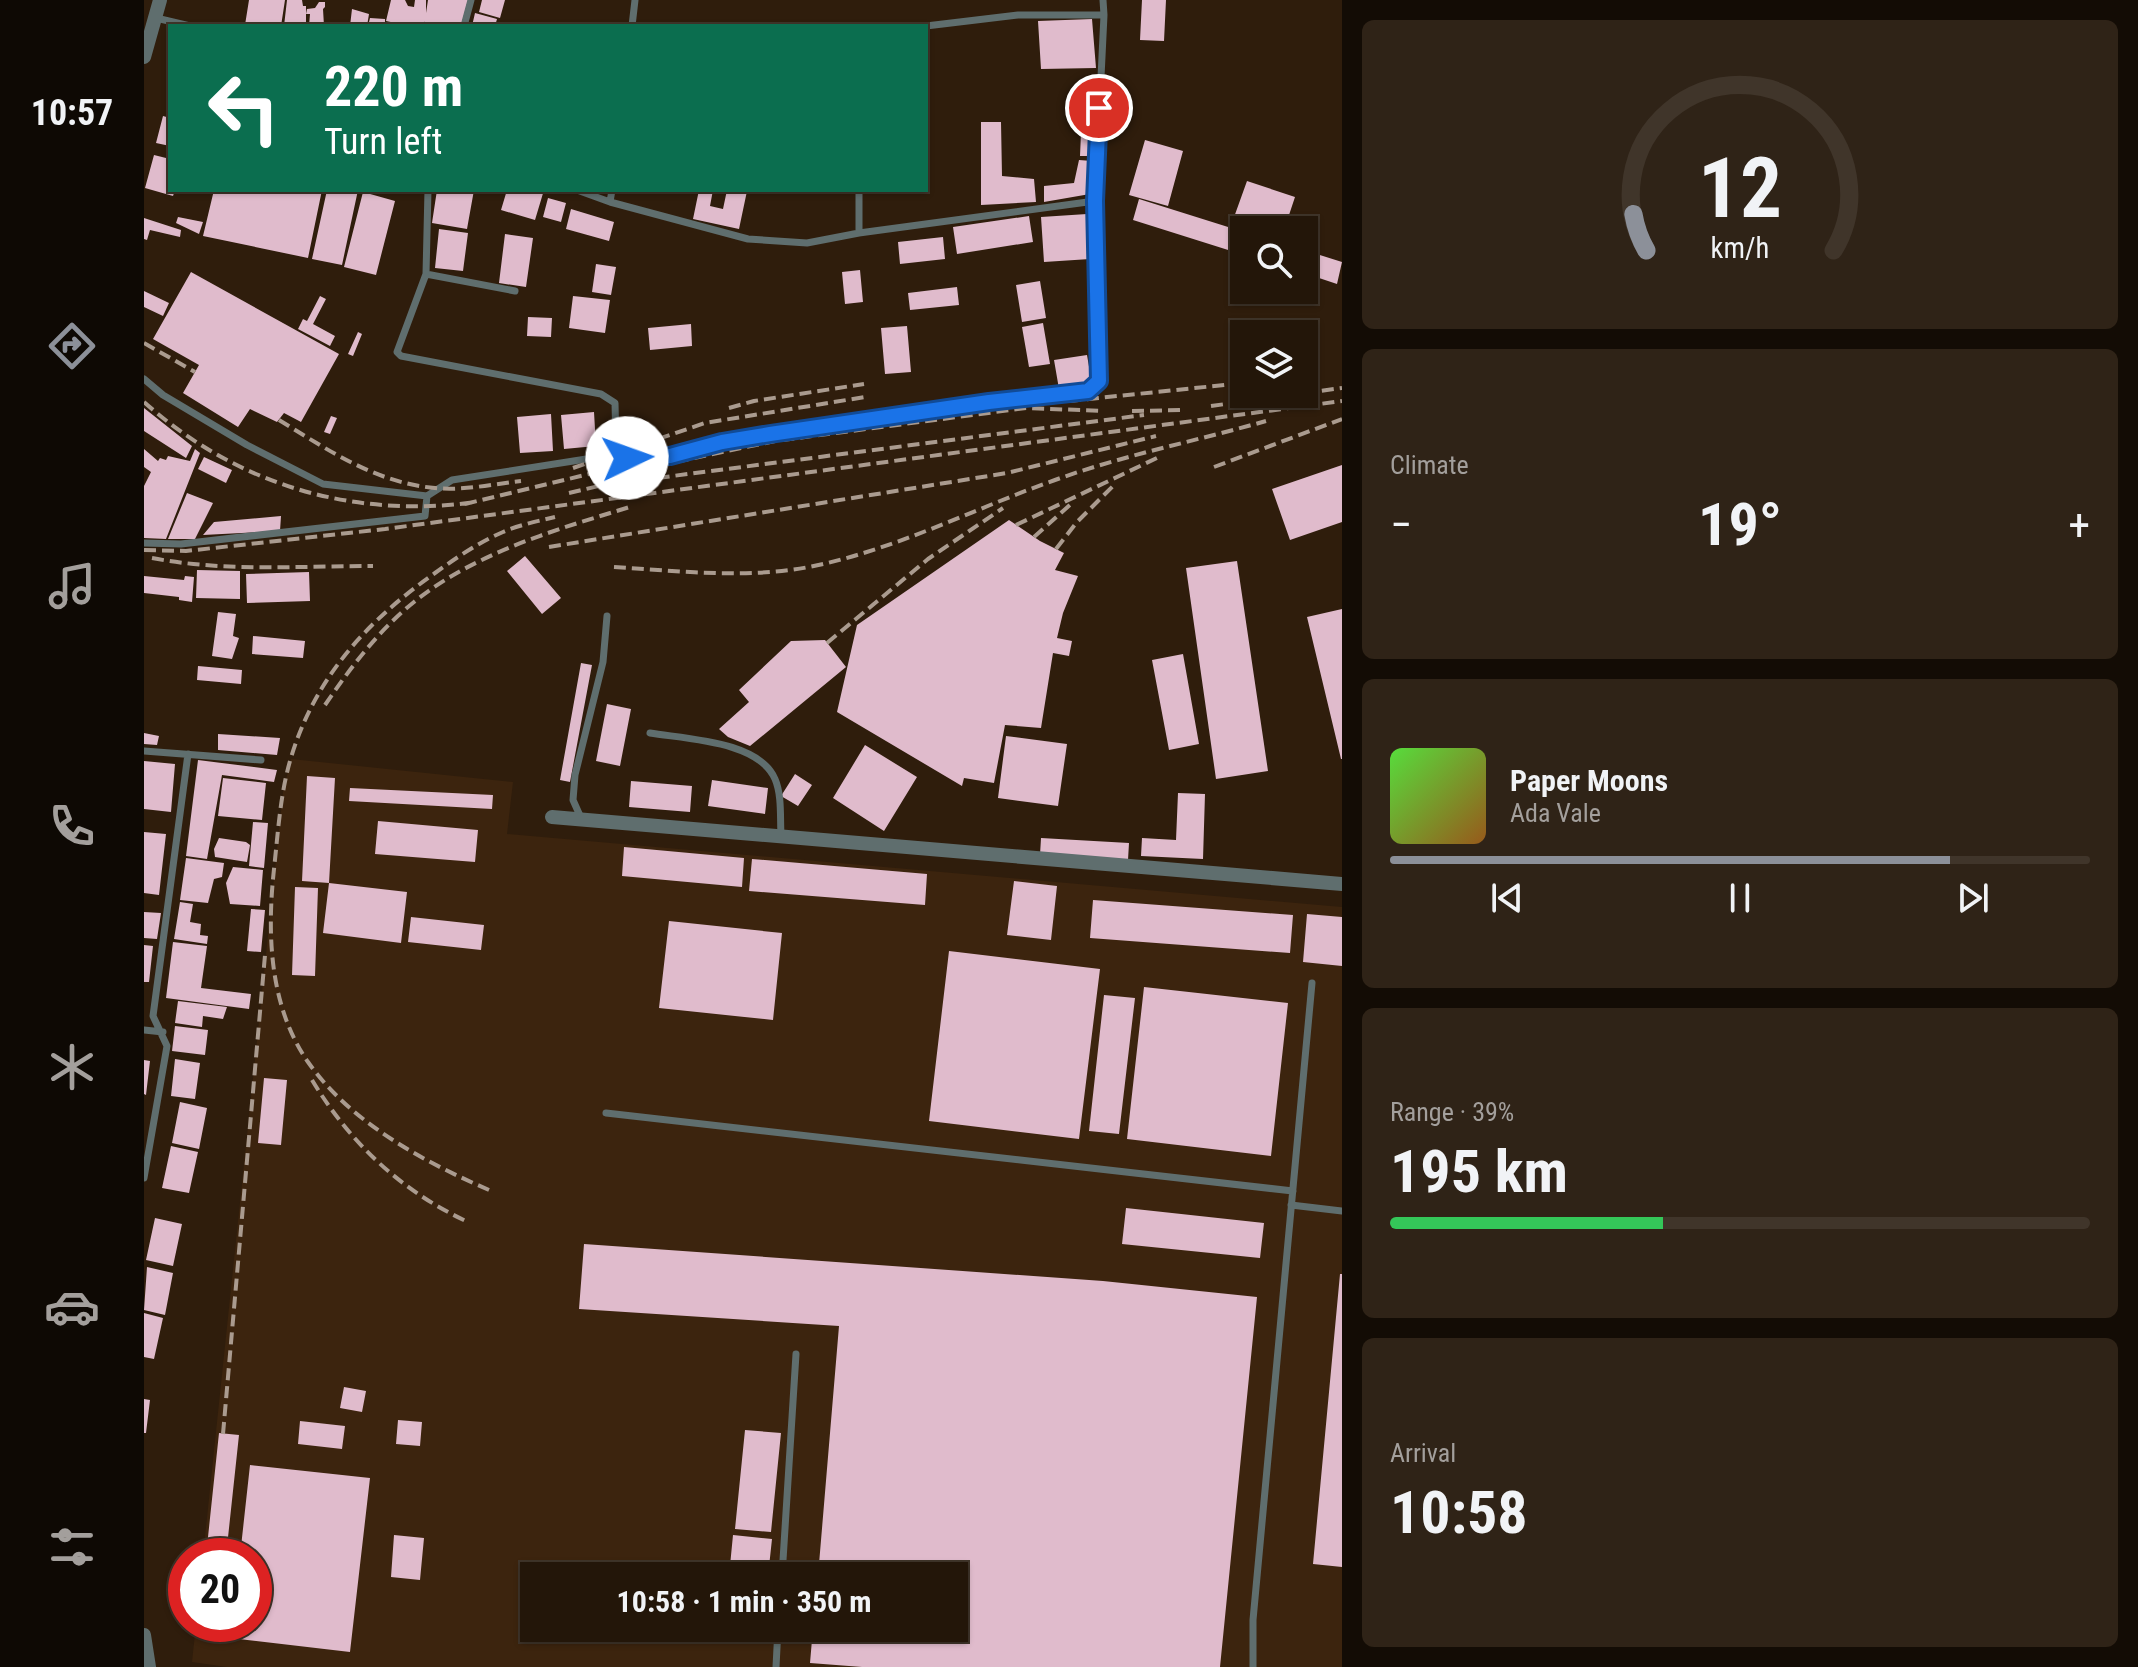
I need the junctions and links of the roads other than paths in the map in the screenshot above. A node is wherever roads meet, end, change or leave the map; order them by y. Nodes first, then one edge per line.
1 (160, 0) edge
2 (471, 0) edge
3 (635, 0) edge
4 (1103, 0) edge
5 (1104, 15) junction
6 (154, 18) junction
7 (181, 24) edge
8 (465, 24) edge
9 (632, 24) edge
10 (928, 26) edge
11 (144, 57) edge
12 (428, 192) edge
13 (582, 192) edge
14 (612, 192) edge
15 (859, 192) edge
16 (1095, 201) junction
17 (610, 202) junction
18 (859, 233) junction
19 (426, 274) junction
20 (515, 291) dead end
21 (144, 379) edge
22 (616, 443) junction
23 (427, 496) junction
24 (144, 543) edge
25 (607, 616) dead end
26 (650, 733) dead end
27 (144, 751) edge
28 (188, 754) junction
29 (261, 760) dead end
30 (552, 817) dead end
31 (582, 820) junction
32 (781, 838) junction
33 (1342, 884) edge
34 (1312, 983) dead end
35 (144, 1030) edge
36 (163, 1032) junction
37 (606, 1113) dead end
38 (144, 1178) edge
39 (1293, 1191) junction
40 (1291, 1205) junction
41 (1342, 1211) edge
42 (796, 1354) dead end
43 (783, 1562) edge
44 (144, 1635) edge
45 (777, 1642) edge
46 (149, 1667) edge
47 (776, 1667) edge
48 (1253, 1667) edge

1 - 6 street
2 - 8 lane
3 - 9 lane
4 - 5 lane
5 - 10 lane
5 - 16 lane
6 - 7 lane
6 - 11 street
12 - 19 lane
13 - 17 lane
14 - 17 lane
15 - 18 lane
16 - 18 lane
16 - 22 lane
17 - 18 lane
19 - 20 lane
19 - 22 lane
21 - 23 lane
22 - 23 lane
23 - 24 lane
25 - 31 lane
26 - 32 lane
27 - 28 lane
28 - 29 lane
28 - 36 lane
30 - 31 street
31 - 32 street
32 - 33 street
34 - 39 lane
35 - 36 lane
36 - 38 lane
37 - 39 lane
39 - 40 lane
40 - 41 lane
40 - 48 lane
42 - 43 lane
44 - 46 street
45 - 47 lane

